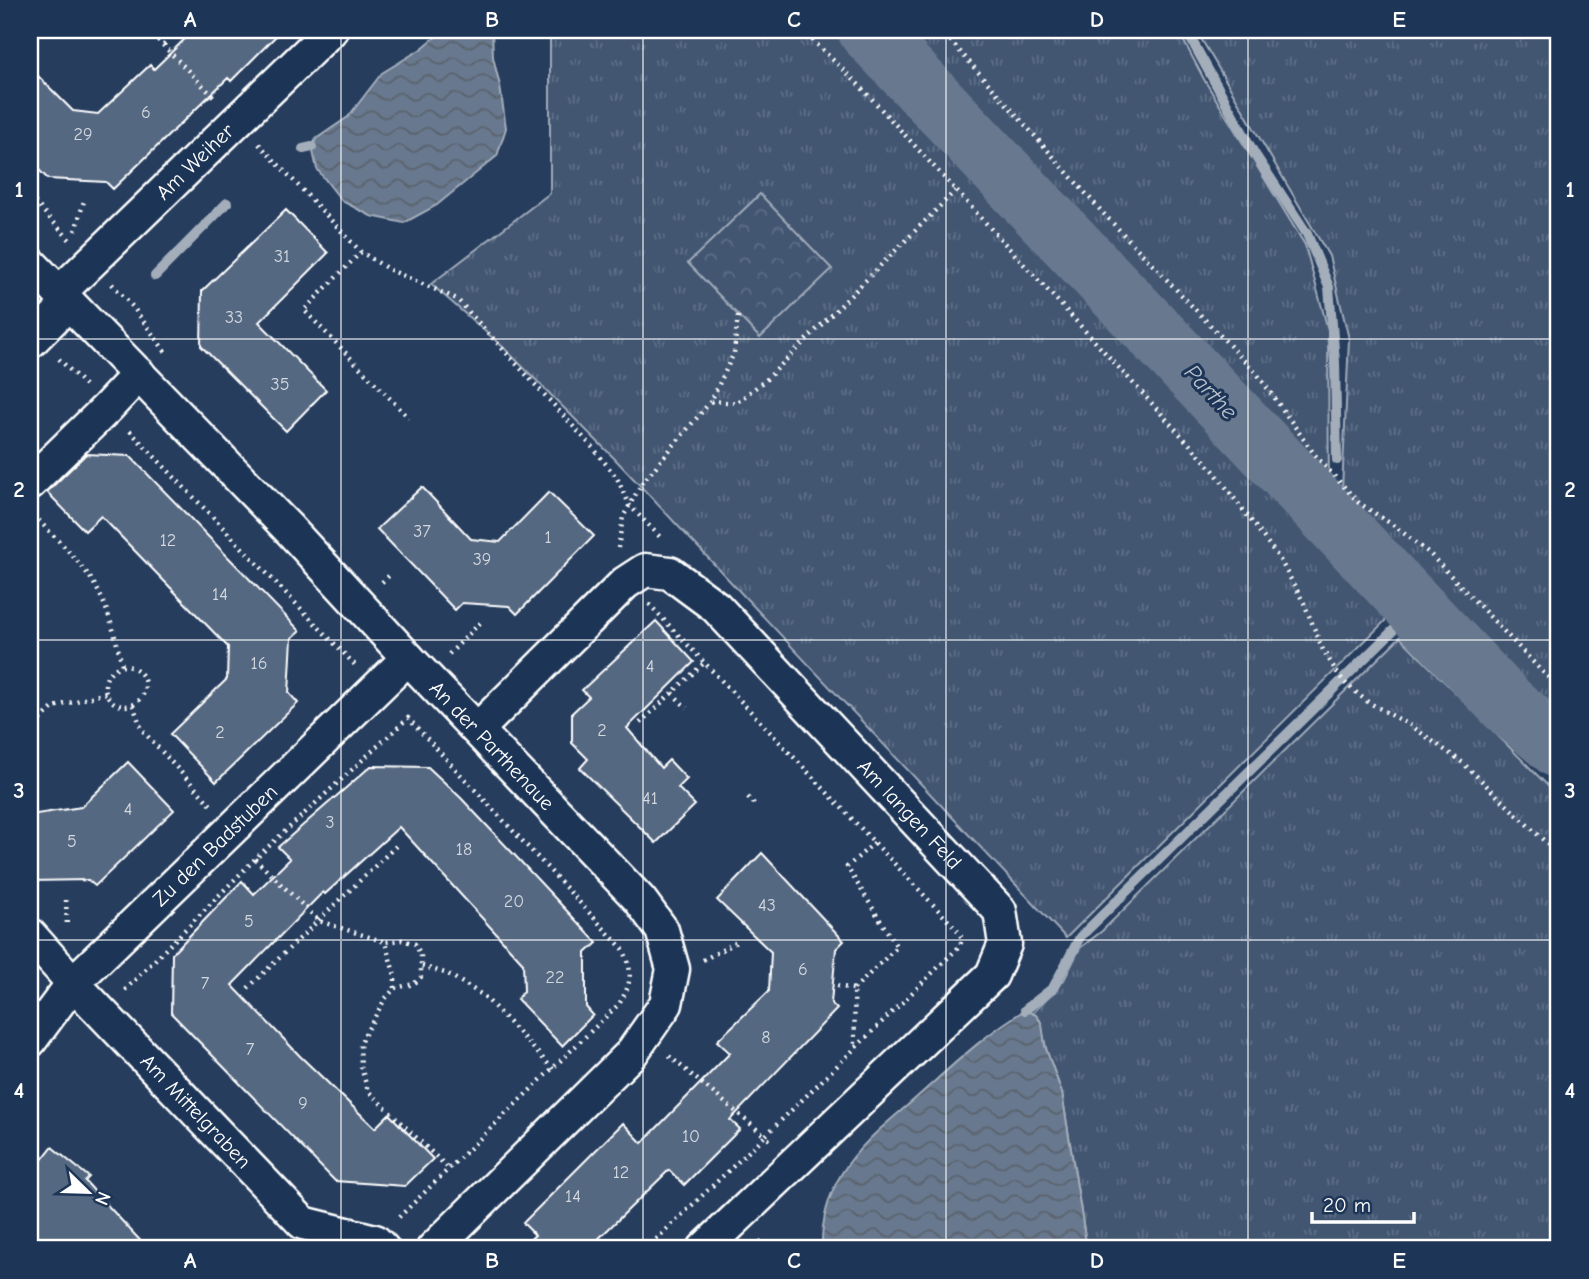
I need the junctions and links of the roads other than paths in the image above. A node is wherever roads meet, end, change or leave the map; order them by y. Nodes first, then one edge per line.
1 (331, 30) edge
2 (30, 263) edge
3 (64, 298) junction
4 (30, 342) edge
5 (139, 374) junction
6 (30, 482) edge
7 (408, 658) junction
8 (478, 729) junction
9 (30, 935) edge
10 (73, 983) junction
11 (30, 1041) edge
12 (379, 1245) edge
13 (432, 1249) edge
14 (704, 1249) edge

1 - 3 street, Am Weiher
2 - 3 street, An der Parthenaue
3 - 4 street, Am Weiher
3 - 5 street, An der Parthenaue
5 - 6 street
5 - 7 street, An der Parthenaue
7 - 8 street, An der Parthenaue
7 - 10 street, Zu den Badstuben
8 - 13 street, An der Parthenaue
8 - 14 street, Am langen Feld
9 - 10 street, Am Mittelgraben
10 - 11 street, Zu den Badstuben
10 - 12 street, Am Mittelgraben

